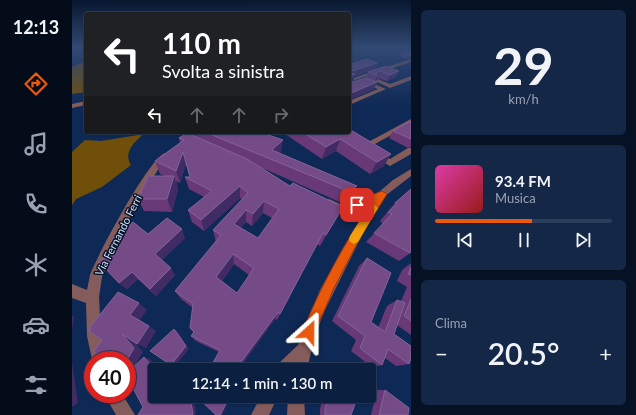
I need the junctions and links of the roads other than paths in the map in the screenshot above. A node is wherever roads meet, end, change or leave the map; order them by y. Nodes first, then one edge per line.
1 (387, 67) edge
2 (363, 75) junction
3 (411, 78) edge
4 (351, 79) edge
5 (351, 85) edge
6 (390, 86) junction
7 (383, 89) junction
8 (351, 102) edge
9 (84, 103) edge
10 (72, 106) edge
11 (411, 121) edge
12 (172, 149) edge
13 (411, 150) edge
14 (411, 172) edge
15 (382, 194) junction
16 (324, 201) edge
17 (72, 291) edge
18 (92, 297) junction
19 (303, 350) junction
20 (97, 351) edge
21 (291, 363) edge
22 (300, 363) edge
23 (118, 403) edge
24 (266, 403) edge
25 (296, 403) edge
26 (126, 415) edge
27 (260, 415) edge
28 (296, 415) edge

1 - 2 street
2 - 4 street
2 - 6 street
3 - 6 street
5 - 7 street
6 - 7 street
7 - 8 street
9 - 10 street
11 - 13 street
12 - 18 street, Via Fernando Ferri
14 - 15 street
15 - 16 street
15 - 19 street
17 - 18 street
18 - 20 street, Via Fernando Ferri
19 - 21 street
19 - 22 street
23 - 26 street
24 - 27 street
25 - 28 street

